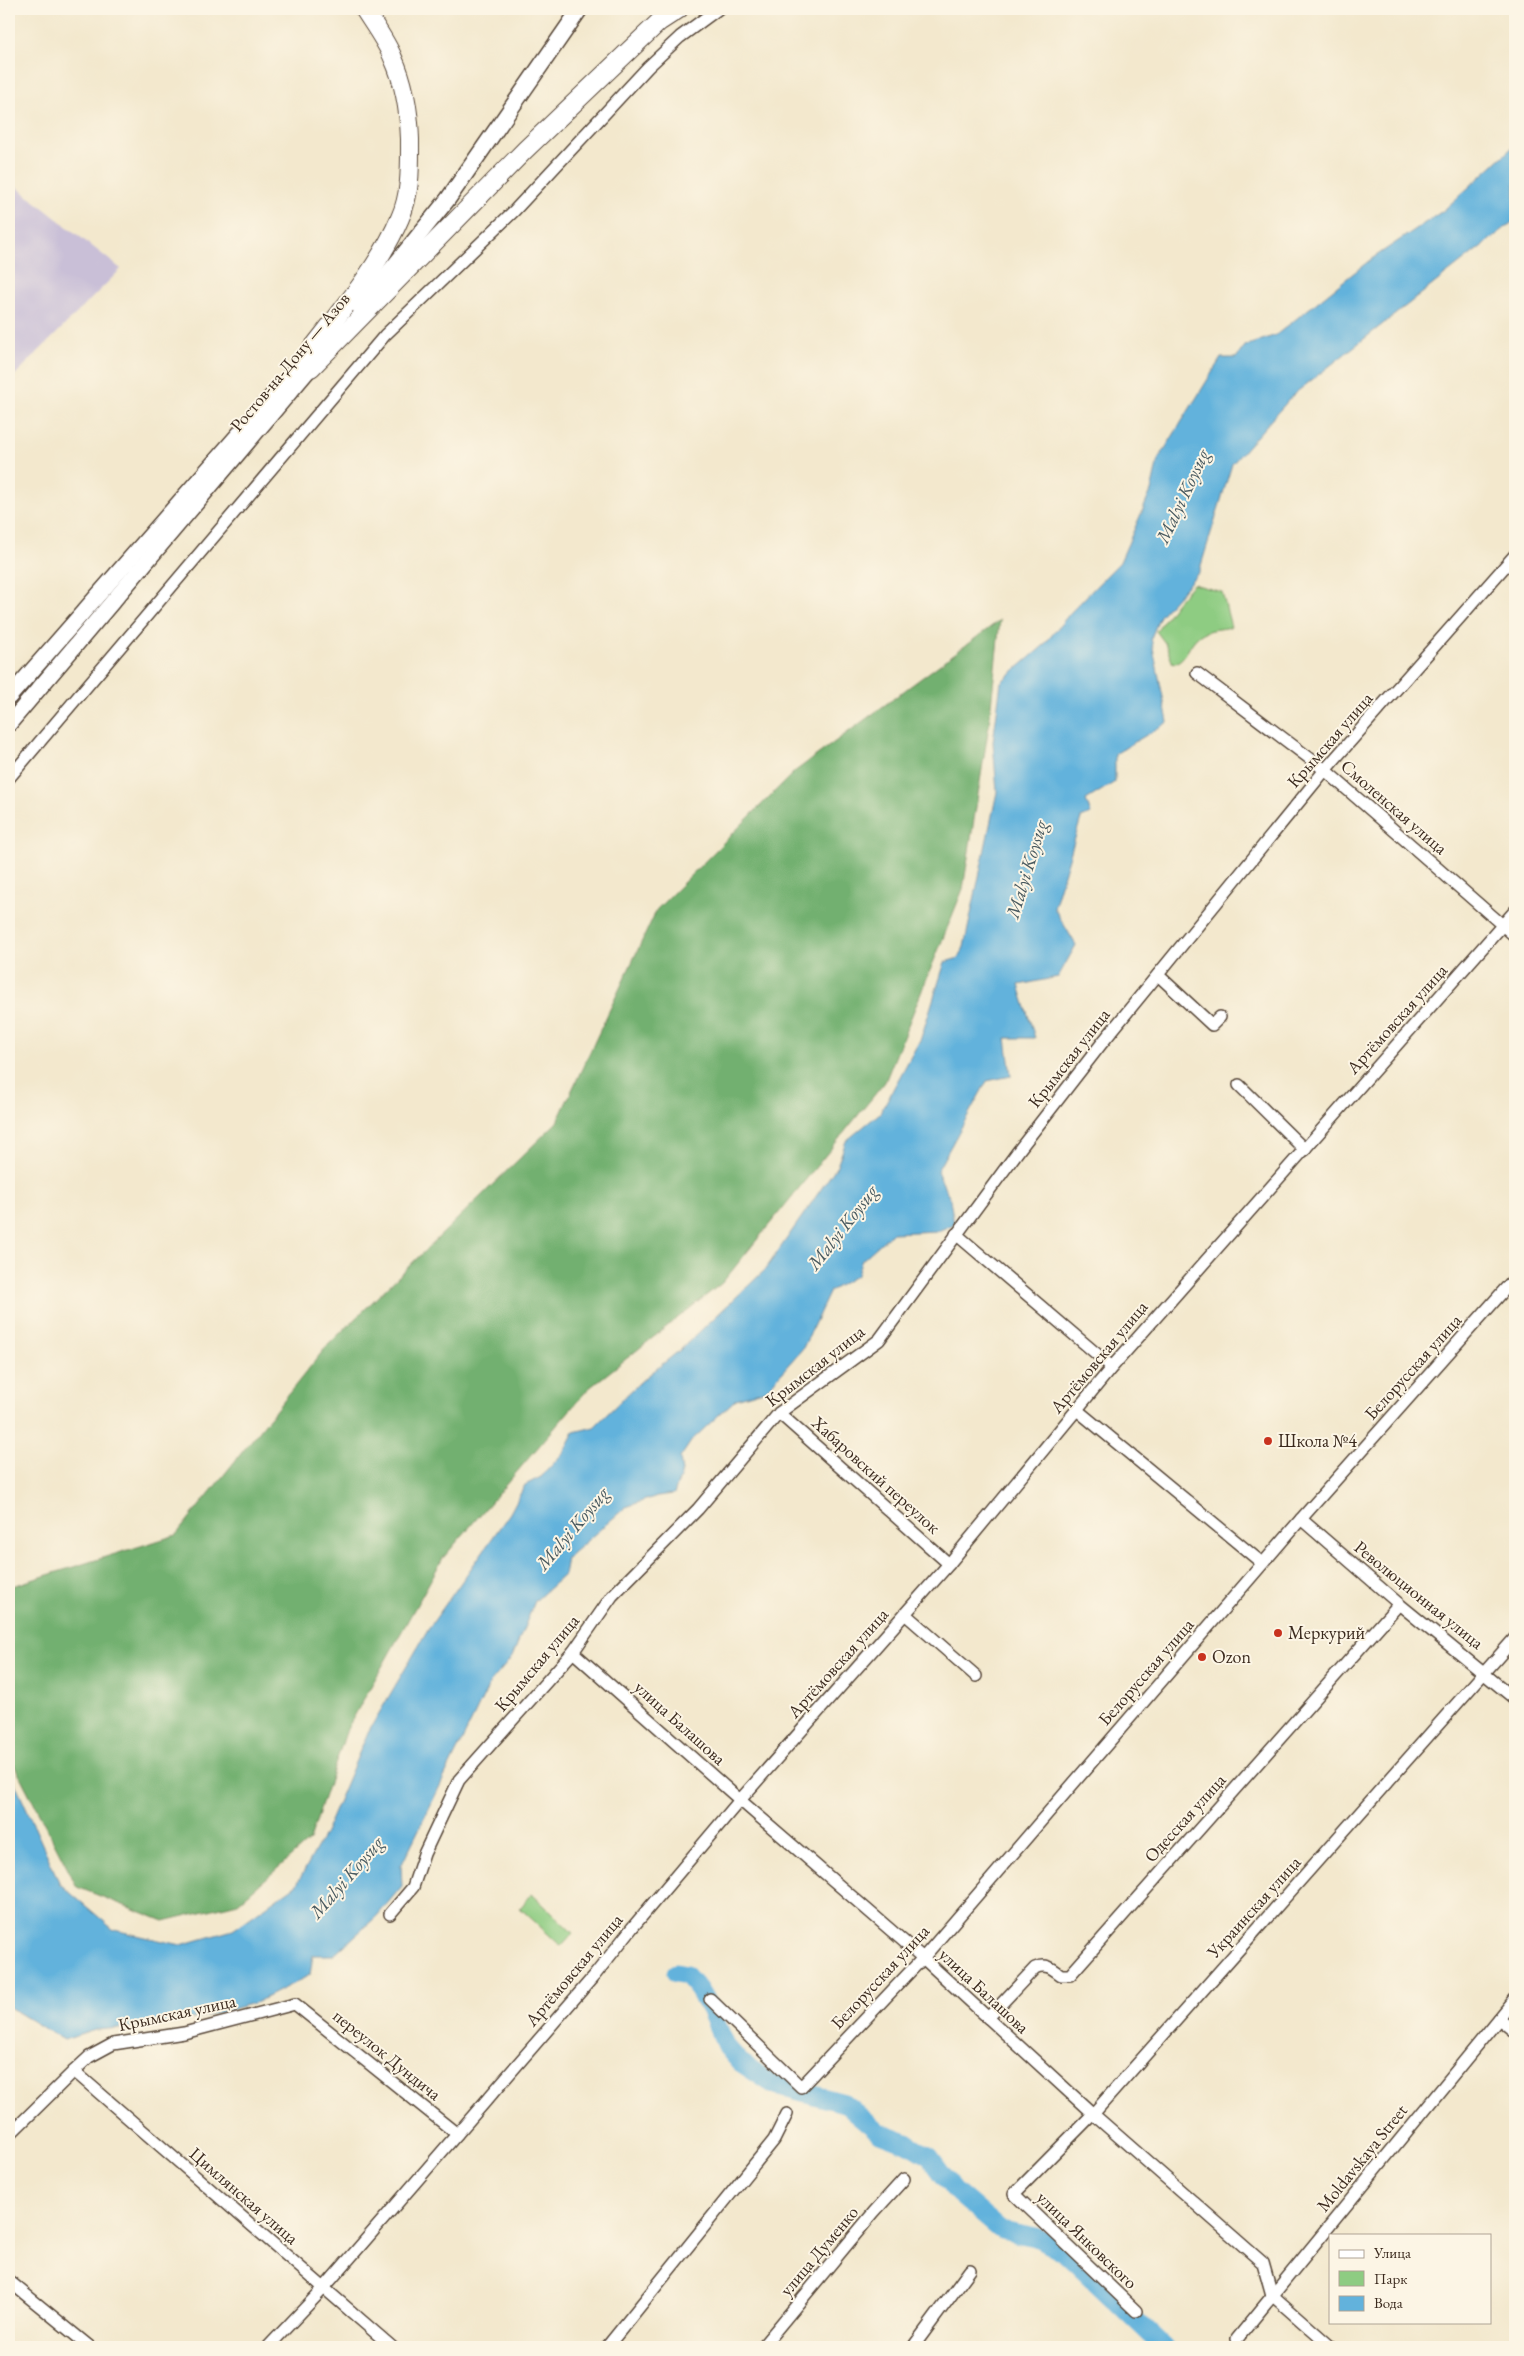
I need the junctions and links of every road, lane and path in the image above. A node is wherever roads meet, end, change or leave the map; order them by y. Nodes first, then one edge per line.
1 (364, 9) edge
2 (569, 9) edge
3 (580, 9) edge
4 (679, 9) edge
5 (718, 9) edge
6 (306, 365) junction
7 (1515, 555) edge
8 (1197, 673) dead end
9 (9, 697) edge
10 (9, 724) edge
11 (1325, 770) junction
12 (9, 778) edge
13 (1515, 911) edge
14 (1503, 926) junction
15 (1515, 936) edge
16 (1158, 975) junction
17 (1220, 1017) dead end
18 (1239, 1085) dead end
19 (1305, 1150) junction
20 (956, 1234) junction
21 (1515, 1278) edge
22 (1112, 1367) junction
23 (1077, 1410) junction
24 (779, 1413) junction
25 (1301, 1519) junction
26 (949, 1564) junction
27 (1262, 1564) junction
28 (1398, 1604) junction
29 (905, 1614) junction
30 (1515, 1638) edge
31 (573, 1652) junction
32 (1485, 1672) junction
33 (976, 1676) dead end
34 (1515, 1698) edge
35 (740, 1800) junction
36 (390, 1914) dead end
37 (924, 1958) junction
38 (710, 1998) dead end
39 (1515, 1999) edge
40 (295, 2004) joint
41 (988, 2018) junction
42 (1499, 2018) junction
43 (1515, 2032) edge
44 (74, 2071) junction
45 (786, 2114) dead end
46 (1093, 2114) junction
47 (457, 2134) junction
48 (9, 2135) edge
49 (904, 2179) dead end
50 (1014, 2194) joint
51 (970, 2270) dead end
52 (9, 2281) edge
53 (323, 2289) junction
54 (1272, 2295) junction
55 (1136, 2311) dead end
56 (1237, 2339) dead end
57 (90, 2347) edge
58 (268, 2347) edge
59 (392, 2347) edge
60 (607, 2347) edge
61 (762, 2347) edge
62 (913, 2347) edge
63 (1332, 2347) edge

1 - 6 highway
2 - 6 main road, Ростов-на-Дону — Азов
3 - 6 main road, Ростов-на-Дону — Азов
4 - 6 highway
5 - 12 street
6 - 9 main road, Ростов-на-Дону — Азов
6 - 10 main road, Ростов-на-Дону — Азов
7 - 11 street, Крымская улица
8 - 11 street, Смоленская улица
11 - 14 street, Смоленская улица
11 - 16 street, Крымская улица
13 - 14 street, Артёмовская улица
14 - 15 street, Смоленская улица
14 - 19 street, Артёмовская улица
16 - 17 street
16 - 20 street, Крымская улица
18 - 19 street
19 - 22 street, Артёмовская улица
20 - 22 street
20 - 24 street, Крымская улица
21 - 25 street, Белорусская улица
22 - 23 street, Артёмовская улица
23 - 26 street, Артёмовская улица
23 - 27 street
24 - 26 street, Хабаровский переулок
24 - 31 street, Крымская улица
25 - 27 street, Белорусская улица
25 - 28 street, Революционная улица
26 - 29 street, Артёмовская улица
27 - 37 street, Белорусская улица
28 - 32 street, Революционная улица
28 - 41 street, Одесская улица
29 - 33 street, Артёмовская улица
29 - 35 street, Артёмовская улица
30 - 32 street, Украинская улица
31 - 35 street, улица Балашова
31 - 36 street, Крымская улица
32 - 34 street, Революционная улица
32 - 46 street, Украинская улица
35 - 37 street, улица Балашова
35 - 47 street, Артёмовская улица
37 - 38 street, Белорусская улица
37 - 41 street, улица Балашова
39 - 42 street, Moldavskaya Street
40 - 44 street, Крымская улица
40 - 47 street, переулок Дундича
41 - 46 street, улица Балашова
42 - 43 street
42 - 54 street, Moldavskaya Street
44 - 48 street, Крымская улица
44 - 53 street, Цимлянская улица
45 - 60 street
46 - 50 street, Украинская улица
46 - 54 street, улица Балашова
47 - 53 street, Артёмовская улица
49 - 61 street, улица Думенко
50 - 55 street, улица Янковского
51 - 62 street
52 - 57 street
53 - 58 street, Артёмовская улица
53 - 59 street, Цимлянская улица
54 - 56 street, Moldavskaya Street
54 - 63 street

